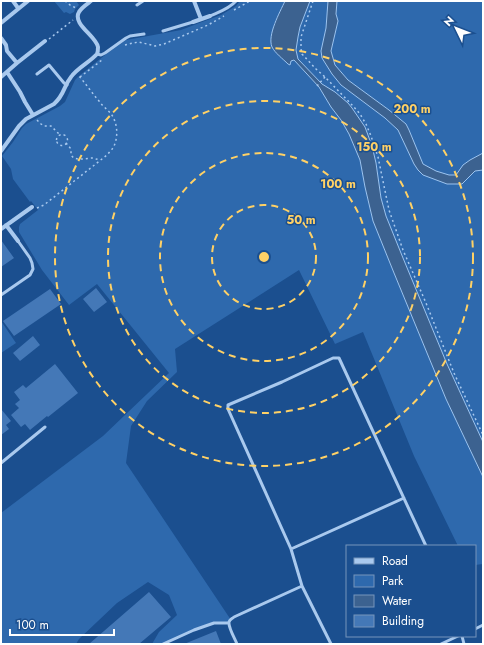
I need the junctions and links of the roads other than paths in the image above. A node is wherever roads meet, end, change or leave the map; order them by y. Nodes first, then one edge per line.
1 (13, 1) edge
2 (28, 1) edge
3 (91, 1) edge
4 (143, 1) edge
5 (194, 1) edge
6 (236, 1) edge
7 (137, 5) dead end
8 (18, 8) junction
9 (210, 16) joint
10 (201, 19) junction
11 (193, 22) joint
12 (1, 23) edge
13 (164, 31) dead end
14 (144, 34) dead end
15 (1, 38) edge
16 (45, 41) road end
17 (97, 54) junction
18 (17, 63) junction
19 (7, 72) junction
20 (37, 74) dead end
21 (1, 77) edge
22 (67, 84) junction
23 (33, 115) junction
24 (1, 151) edge
25 (32, 207) road end
26 (6, 226) junction
27 (1, 229) edge
28 (18, 241) joint
29 (1, 295) edge
30 (45, 427) dead end
31 (1, 463) edge
32 (404, 498) junction
33 (426, 545) edge
34 (291, 549) junction
35 (302, 586) junction
36 (229, 623) junction
37 (456, 637) edge
38 (163, 644) edge
39 (237, 644) edge
40 (332, 644) edge
41 (441, 644) edge

1 - 8 street
2 - 8 street
3 - 17 street
4 - 7 lane
5 - 10 street
6 - 9 lane
8 - 12 street
9 - 10 street
10 - 11 street
11 - 13 lane
14 - 17 lane
15 - 18 street
16 - 18 street
17 - 22 street
18 - 19 street
19 - 21 street
19 - 23 street
20 - 22 lane
22 - 23 street
23 - 24 street
25 - 26 street
26 - 27 street
26 - 28 street
28 - 29 lane
30 - 31 lane
32 - 33 lane
32 - 34 lane
32 - 34 lane
34 - 35 lane
35 - 36 lane
35 - 40 lane
36 - 38 lane
36 - 39 lane
37 - 41 lane

